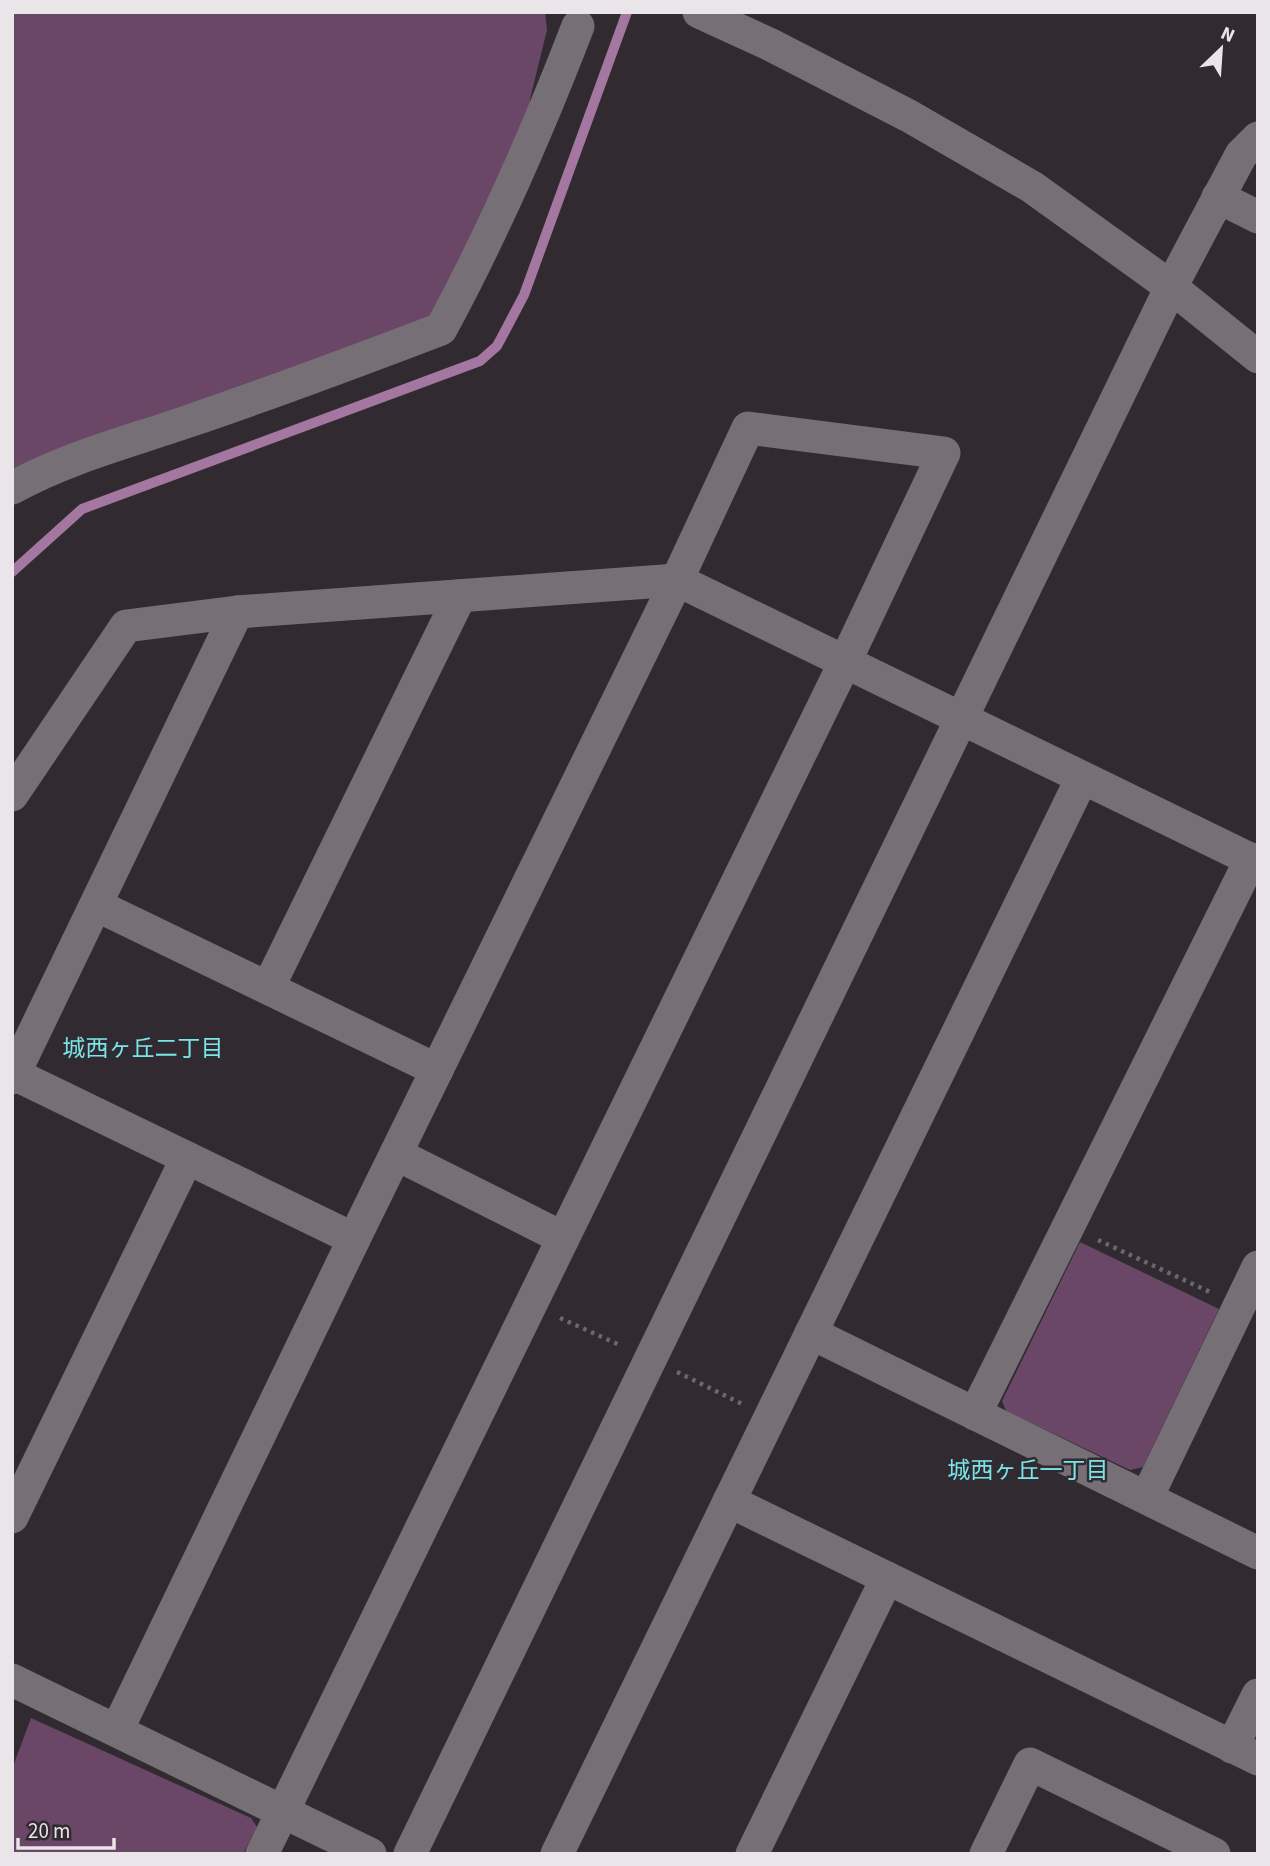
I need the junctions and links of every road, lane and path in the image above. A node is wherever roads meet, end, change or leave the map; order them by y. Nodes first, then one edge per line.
1 (699, 12) edge
2 (578, 26) dead end
3 (1258, 138) edge
4 (1218, 197) junction
5 (1258, 217) edge
6 (1171, 287) junction
7 (1258, 357) edge
8 (12, 488) edge
9 (677, 580) junction
10 (460, 596) junction
11 (237, 612) junction
12 (845, 662) junction
13 (963, 719) junction
14 (1082, 778) junction
15 (12, 796) edge
16 (1254, 861) edge
17 (96, 905) junction
18 (268, 988) junction
19 (437, 1070) junction
20 (13, 1076) edge
21 (396, 1154) junction
22 (187, 1158) junction
23 (1068, 1226) junction
24 (563, 1238) junction
25 (354, 1239) junction
26 (1258, 1267) edge
27 (1240, 1305) junction
28 (811, 1333) junction
29 (975, 1414) junction
30 (1147, 1497) junction
31 (729, 1501) junction
32 (12, 1517) edge
33 (1258, 1553) edge
34 (887, 1578) junction
35 (12, 1680) edge
36 (1258, 1695) edge
37 (117, 1730) junction
38 (1245, 1753) edge
39 (283, 1811) junction
40 (262, 1854) edge
41 (370, 1854) edge
42 (410, 1854) edge
43 (557, 1854) edge
44 (752, 1854) edge
45 (986, 1854) edge
46 (1214, 1854) edge

1 - 6 street
2 - 8 street
3 - 4 street
4 - 5 street
4 - 6 street
6 - 7 street
6 - 13 street
9 - 10 street
9 - 12 street
9 - 12 street
9 - 19 street
10 - 11 street
10 - 18 street
11 - 15 street
11 - 17 street
12 - 13 street
12 - 24 street
13 - 14 street
13 - 42 street
14 - 16 street
14 - 28 street
16 - 23 street
17 - 18 street
17 - 20 street
18 - 19 street
19 - 21 street
20 - 22 street
21 - 24 street
21 - 25 street
22 - 25 street
22 - 32 street
23 - 27 path
23 - 29 street
24 - 39 street
25 - 37 street
26 - 27 street
27 - 30 street
28 - 29 street
28 - 31 street
29 - 30 street
30 - 33 street
31 - 34 street
31 - 43 street
34 - 38 street
34 - 44 street
35 - 37 street
36 - 38 street
37 - 39 street
39 - 40 street
39 - 41 street
45 - 46 street

